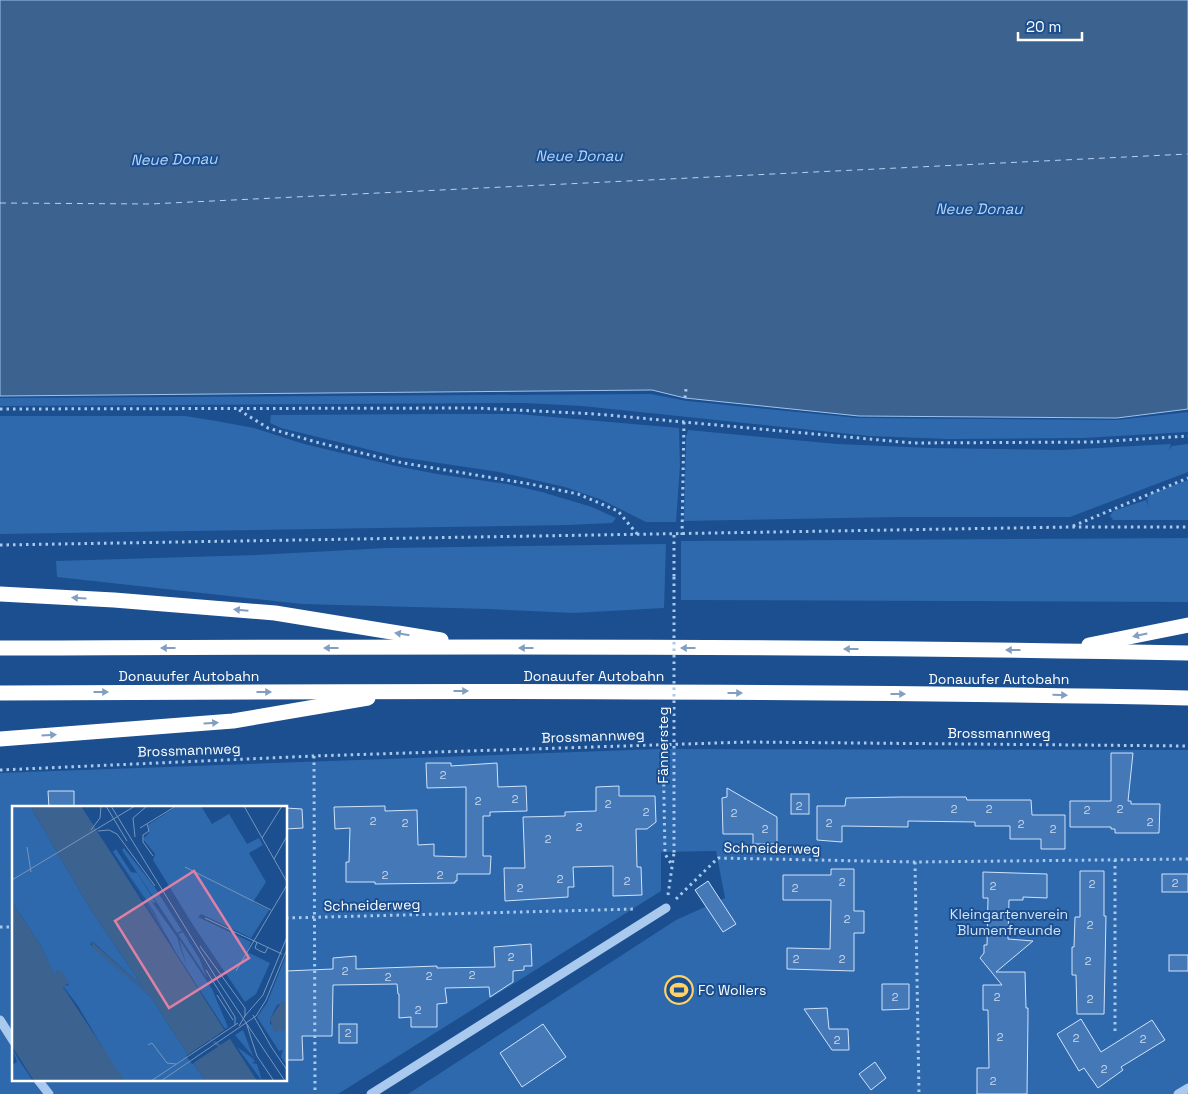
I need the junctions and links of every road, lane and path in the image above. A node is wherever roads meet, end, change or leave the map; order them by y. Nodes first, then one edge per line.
1 (686, 389) dead end
2 (685, 398) dead end
3 (238, 409) junction
4 (0, 410) edge
5 (684, 421) junction
6 (1188, 436) edge
7 (1188, 478) edge
8 (1070, 527) junction
9 (1188, 528) edge
10 (638, 534) junction
11 (674, 535) junction
12 (682, 535) junction
13 (0, 546) edge
14 (0, 594) edge
15 (1188, 625) edge
16 (484, 647) junction
17 (0, 648) edge
18 (1062, 651) junction
19 (1188, 653) edge
20 (412, 691) junction
21 (0, 693) edge
22 (1188, 698) edge
23 (0, 739) edge
24 (663, 745) junction
25 (1188, 746) edge
26 (314, 756) junction
27 (0, 770) edge
28 (1188, 859) edge
29 (1115, 860) junction
30 (915, 862) junction
31 (672, 865) junction
32 (666, 908) junction
33 (315, 917) junction
34 (288, 918) edge
35 (0, 1020) edge
36 (1115, 1031) dead end
37 (12, 1039) edge
38 (40, 1082) edge
39 (1188, 1088) edge
40 (49, 1094) edge
41 (315, 1094) edge
42 (371, 1094) edge
43 (919, 1094) edge
44 (1178, 1094) edge

1 - 2 path
3 - 4 path
3 - 5 path
3 - 10 path
5 - 6 path
5 - 12 path
7 - 8 path
8 - 9 path
8 - 12 path
10 - 11 path
10 - 13 path
11 - 12 path
11 - 31 path, Fännersteg, bridge
16 -> 14 highway
15 -> 18 highway
16 -> 17 highway, Donauufer Autobahn
18 -> 16 highway, Donauufer Autobahn
18 - 19 highway, Donauufer Autobahn
21 -> 20 highway, Donauufer Autobahn
20 -> 22 highway, Donauufer Autobahn
23 -> 20 highway
24 - 25 path, Brossmannweg
24 - 26 path, Brossmannweg
24 - 31 path
26 - 27 path, Brossmannweg
26 - 33 path
28 - 29 path, Schneiderweg
29 - 30 path, Schneiderweg
29 - 36 path
30 - 32 path, Schneiderweg
30 - 43 path
31 - 32 path, Fännersteg
32 - 33 path, Schneiderweg
32 - 42 lane
33 - 34 path, Schneiderweg
33 - 41 path
35 - 37 lane
38 - 40 lane
39 - 44 lane

